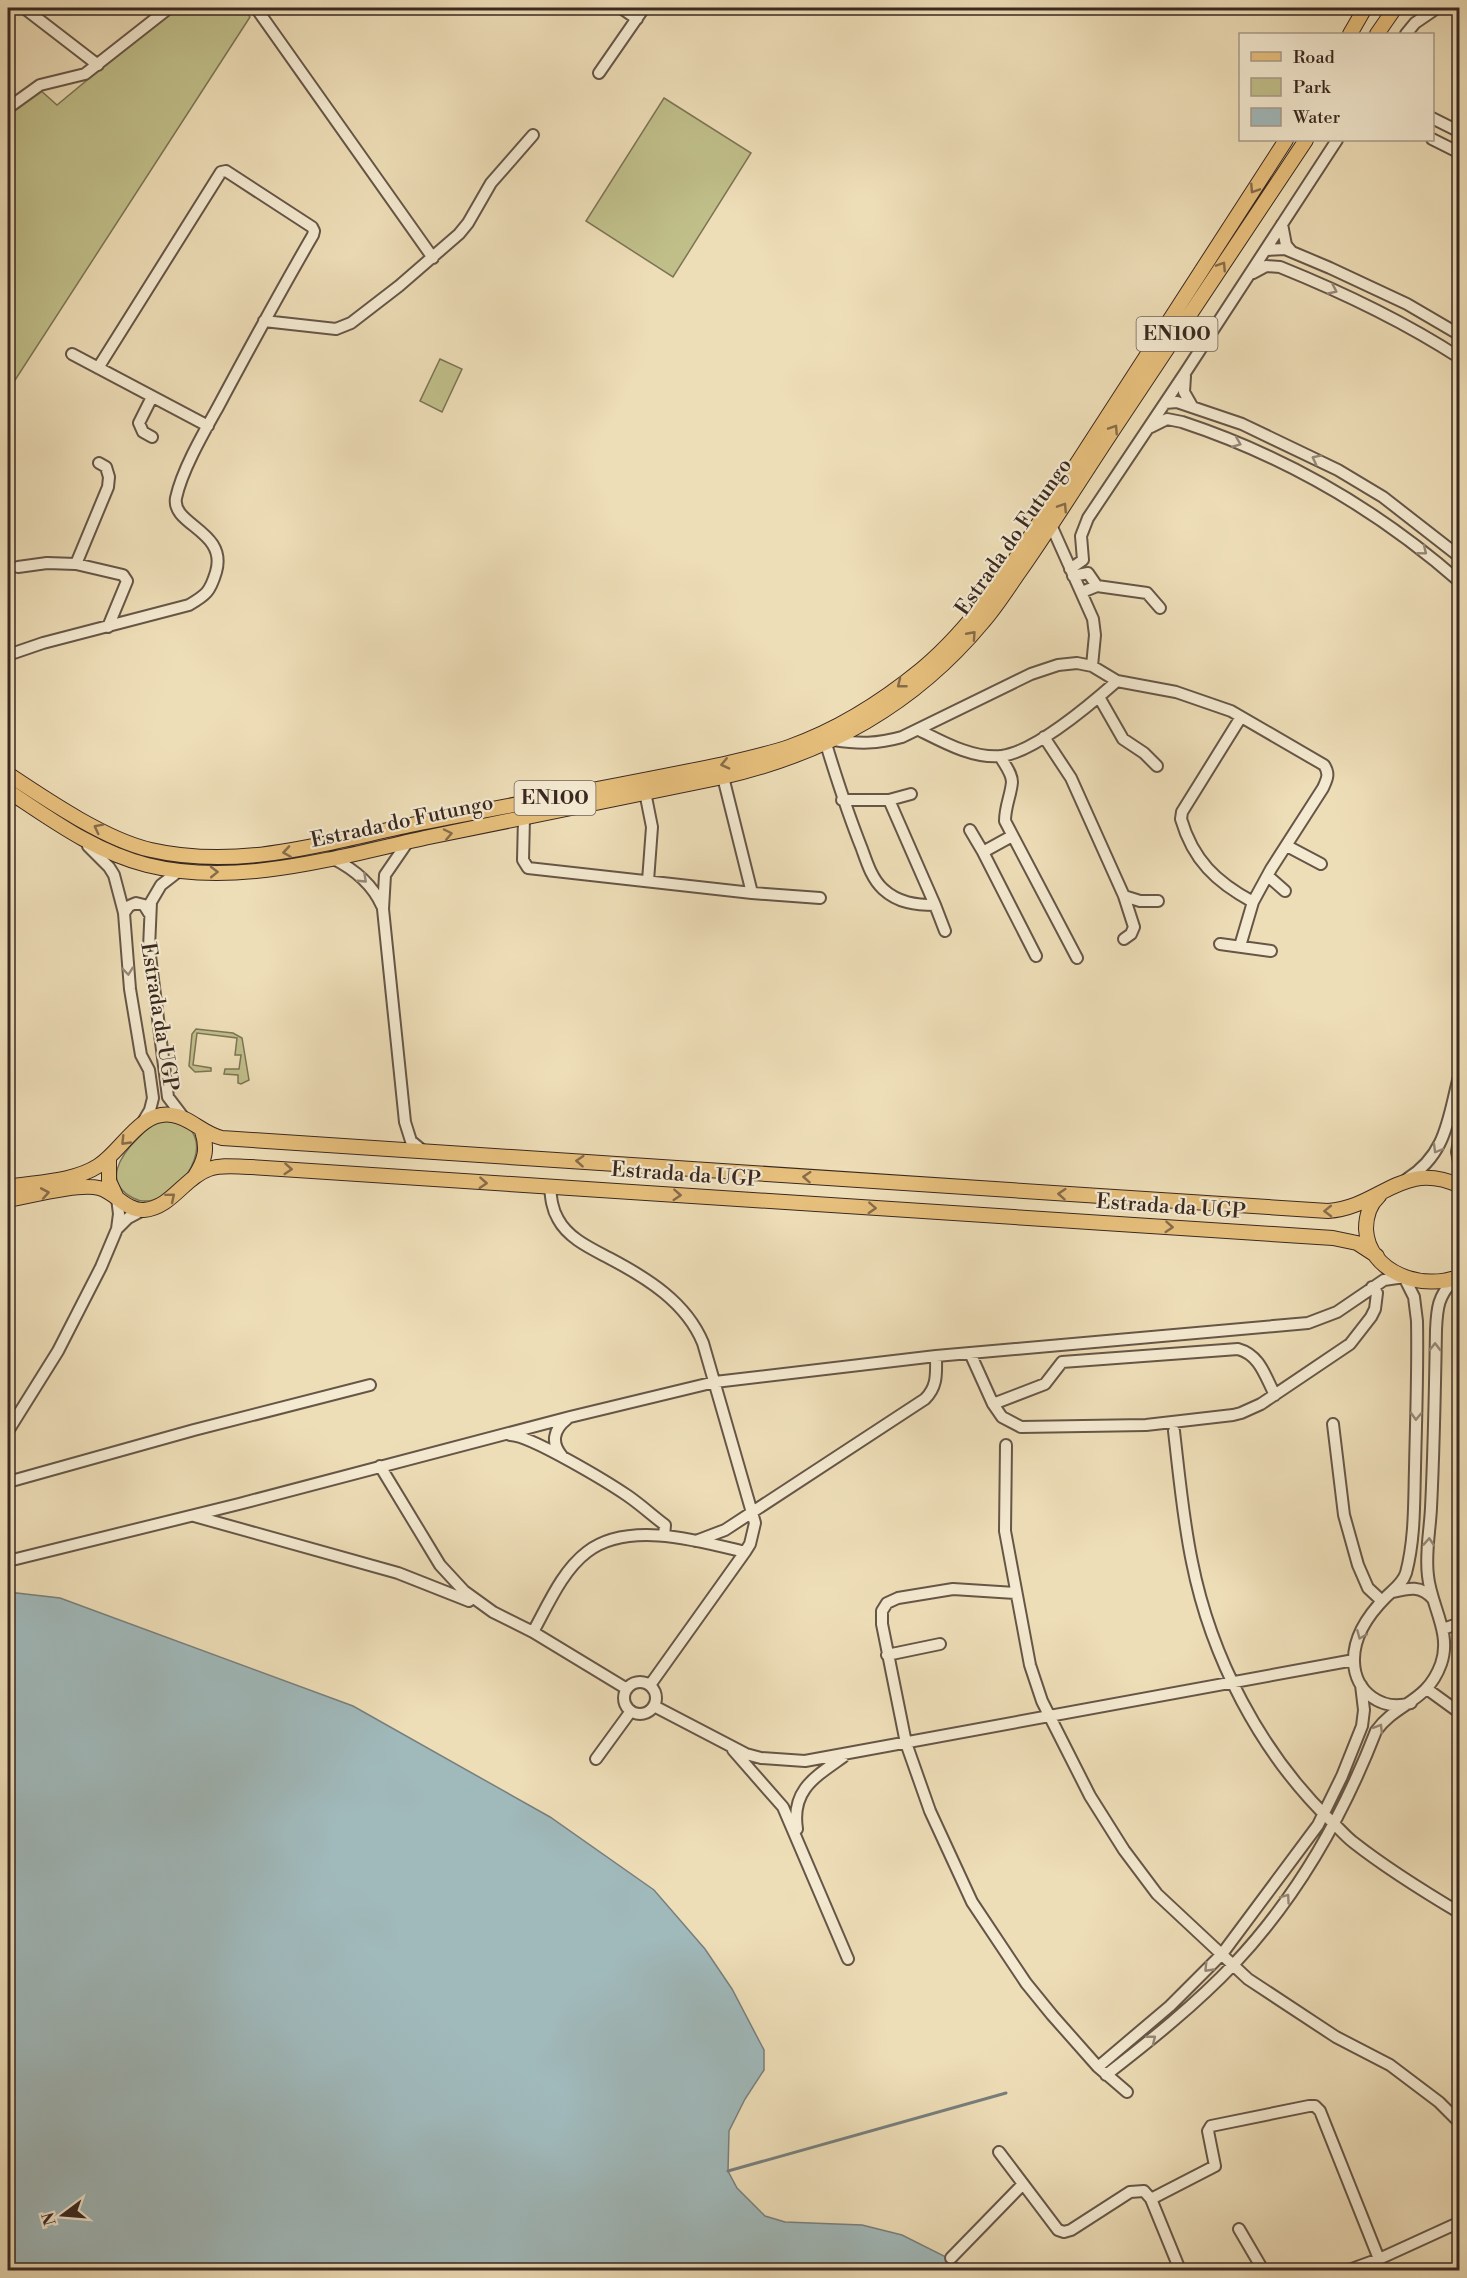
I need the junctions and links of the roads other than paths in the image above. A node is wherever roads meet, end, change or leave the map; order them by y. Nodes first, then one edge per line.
1 (24, 8) edge
2 (169, 8) edge
3 (256, 8) edge
4 (621, 8) edge
5 (644, 8) edge
6 (1365, 8) edge
7 (1437, 8) edge
8 (1395, 9) edge
9 (637, 19) junction
10 (1351, 33) edge
11 (1378, 33) edge
12 (1407, 33) edge
13 (98, 65) junction
14 (599, 73) dead end
15 (8, 108) edge
16 (1434, 119) edge
17 (1460, 132) edge
18 (533, 135) dead end
19 (1434, 140) edge
20 (1285, 141) edge
21 (1305, 141) edge
22 (1336, 141) edge
23 (1460, 153) edge
24 (1282, 224) junction
25 (1266, 250) junction
26 (1292, 252) junction
27 (433, 258) junction
28 (1280, 267) junction
29 (1249, 276) junction
30 (1432, 318) junction
31 (264, 321) junction
32 (1422, 334) junction
33 (1460, 335) edge
34 (72, 354) dead end
35 (1455, 355) edge
36 (98, 368) junction
37 (1185, 374) junction
38 (152, 397) junction
39 (1165, 403) junction
40 (1192, 406) junction
41 (1182, 422) junction
42 (208, 426) junction
43 (1148, 429) junction
44 (152, 437) dead end
45 (99, 463) dead end
46 (1367, 487) junction
47 (1356, 503) junction
48 (1396, 507) junction
49 (1385, 522) junction
50 (1051, 525) junction
51 (1460, 557) edge
52 (76, 564) junction
53 (18, 567) dead end
54 (1071, 572) junction
55 (1460, 582) edge
56 (1097, 586) junction
57 (1082, 592) junction
58 (1160, 608) dead end
59 (108, 627) junction
60 (8, 655) edge
61 (1092, 666) junction
62 (1117, 681) junction
63 (1099, 697) junction
64 (1241, 717) junction
65 (919, 730) junction
66 (1044, 737) junction
67 (830, 742) junction
68 (1000, 756) junction
69 (1157, 766) dead end
70 (8, 774) edge
71 (723, 777) junction
72 (8, 791) edge
73 (645, 792) junction
74 (911, 794) dead end
75 (842, 800) junction
76 (889, 800) junction
77 (524, 818) junction
78 (970, 830) dead end
79 (72, 832) junction
80 (1012, 836) junction
81 (407, 843) junction
82 (1287, 846) junction
83 (984, 852) junction
84 (332, 858) junction
85 (1322, 864) dead end
86 (179, 871) junction
87 (1268, 876) junction
88 (648, 881) junction
89 (1285, 891) dead end
90 (752, 893) junction
91 (1124, 896) junction
92 (820, 898) dead end
93 (1158, 901) dead end
94 (1253, 902) junction
95 (935, 905) junction
96 (383, 909) junction
97 (124, 913) junction
98 (149, 913) junction
99 (945, 931) dead end
100 (1124, 939) dead end
101 (1220, 944) dead end
102 (1240, 946) junction
103 (1271, 951) dead end
104 (1036, 956) dead end
105 (1077, 958) dead end
106 (1460, 1074) edge
107 (184, 1119) junction
108 (405, 1122) junction
109 (141, 1125) junction
110 (202, 1131) junction
111 (1460, 1135) edge
112 (384, 1149) junction
113 (423, 1151) junction
114 (109, 1158) junction
115 (1460, 1167) edge
116 (195, 1176) junction
117 (1404, 1181) junction
118 (1460, 1186) edge
119 (8, 1187) edge
120 (550, 1187) junction
121 (1382, 1192) junction
122 (117, 1198) junction
123 (8, 1200) edge
124 (143, 1210) junction
125 (117, 1229) junction
126 (1377, 1256) junction
127 (1404, 1276) junction
128 (1457, 1278) edge
129 (1372, 1287) junction
130 (970, 1353) junction
131 (936, 1356) junction
132 (715, 1382) junction
133 (370, 1385) dead end
134 (1275, 1395) junction
135 (993, 1404) junction
136 (570, 1417) junction
137 (1333, 1424) dead end
138 (8, 1431) edge
139 (1174, 1431) dead end
140 (503, 1435) junction
141 (1006, 1446) dead end
142 (564, 1459) junction
143 (380, 1466) junction
144 (8, 1482) edge
145 (752, 1513) junction
146 (192, 1516) junction
147 (664, 1536) junction
148 (696, 1540) junction
149 (745, 1552) junction
150 (8, 1561) edge
151 (1015, 1593) junction
152 (1386, 1597) junction
153 (1433, 1599) junction
154 (493, 1612) junction
155 (1460, 1623) edge
156 (1443, 1629) junction
157 (533, 1632) junction
158 (940, 1644) dead end
159 (887, 1655) junction
160 (1354, 1659) junction
161 (1234, 1683) junction
162 (650, 1684) junction
163 (1361, 1684) junction
164 (627, 1689) junction
165 (1427, 1689) junction
166 (1411, 1703) junction
167 (654, 1706) junction
168 (631, 1711) junction
169 (1460, 1713) edge
170 (1049, 1715) junction
171 (906, 1743) junction
172 (730, 1748) junction
173 (848, 1753) junction
174 (596, 1759) dead end
175 (1323, 1813) junction
176 (1335, 1824) junction
177 (799, 1840) junction
178 (1460, 1913) edge
179 (1222, 1954) junction
180 (848, 1959) dead end
181 (1233, 1965) junction
182 (1102, 2071) junction
183 (1127, 2092) dead end
184 (1460, 2123) edge
185 (999, 2152) dead end
186 (1023, 2184) junction
187 (1151, 2199) junction
188 (1460, 2222) edge
189 (1239, 2229) dead end
190 (951, 2258) dead end
191 (1379, 2259) junction
192 (1180, 2271) edge
193 (1263, 2271) edge
194 (1349, 2271) edge

1 - 13 street
2 - 13 street
3 - 27 street
4 - 9 street
5 - 9 street
6 - 10 main road
7 - 12 street
8 - 11 main road
9 - 14 street
13 - 15 street
16 - 17 street
18 - 27 street
19 - 23 street
20 -> 70 main road, Estrada do Futungo / EN100
50 -> 21 main road, Estrada do Futungo / EN100
22 - 24 street
24 - 25 street
24 - 26 street
25 - 26 street
25 - 28 street
25 - 29 street
26 - 30 street
27 - 31 street
28 - 29 street
28 -> 32 street
29 - 37 street
30 - 32 street
30 - 33 street
31 - 36 street
31 - 42 street
32 - 35 street
33 - 35 street
34 - 36 street
36 - 38 street
37 - 39 street
37 - 40 street
38 - 42 street
38 - 44 street
39 - 40 street
39 - 41 street
39 - 43 street
46 -> 40 street
41 - 43 street
41 -> 47 street
42 - 59 street
43 - 54 street
45 - 52 street
46 - 47 street
46 - 48 street
47 - 49 street
48 - 49 street
48 - 51 street
49 -> 55 street
50 - 54 street
67 -> 50 main road, Estrada do Futungo / EN100
52 - 53 street
52 - 59 street
54 - 56 street
54 - 57 street
56 - 57 street
56 - 58 street
57 - 61 street
59 - 60 street
61 - 62 street
61 - 65 street
62 - 63 street
62 - 64 street
63 - 66 street
63 - 69 street
64 - 82 street
64 - 94 street
65 - 67 street
65 - 68 street
66 - 68 street
66 - 91 street
67 - 71 main road, Estrada do Futungo / EN100
67 - 75 street
68 - 80 street
71 - 73 main road, Estrada do Futungo / EN100
71 - 90 street
72 - 79 main road, Estrada do Futungo / EN100
73 - 77 main road, Estrada do Futungo / EN100
73 - 88 street
74 - 76 street
75 - 76 street
75 - 95 street
76 - 95 street
81 -> 77 main road, Estrada do Futungo / EN100
77 - 88 street
78 - 83 street
79 - 86 main road, Estrada do Futungo / EN100
79 - 97 street, Estrada da UGP
80 - 83 street
80 - 105 street
81 - 84 main road, Estrada do Futungo / EN100
81 - 96 street
82 - 85 street
82 - 87 street
83 - 104 street
86 -> 84 main road, Estrada do Futungo / EN100
84 -> 96 street
86 - 98 street
87 - 89 street
87 - 94 street
88 - 90 street
90 - 92 street
91 - 93 street
91 - 100 street
94 - 102 street
95 - 99 street
96 - 108 street
97 - 98 street
97 -> 109 street, Estrada da UGP
98 - 107 street
101 - 102 street
102 - 103 street
106 -> 117 street
107 - 109 main road
107 - 110 main road
108 - 112 street
108 - 113 street
109 -> 114 main road
110 - 112 main road, Estrada da UGP
110 - 116 main road
111 - 115 street
112 - 113 main road, Estrada da UGP
121 -> 113 main road, Estrada da UGP
114 - 119 main road
114 - 122 main road
116 -> 120 main road, Estrada da UGP
124 -> 116 main road, Estrada da UGP
117 - 118 main road, Estrada da UGP
117 - 121 main road, Estrada da UGP
120 -> 126 main road, Estrada da UGP
120 - 132 street
121 - 126 main road
123 -> 122 main road
122 - 124 main road
122 - 125 street
124 - 125 street
125 - 138 street
126 - 127 main road, Estrada da UGP
126 - 129 street
127 - 128 main road, Estrada da UGP
127 - 129 street
127 -> 152 street
153 -> 128 street
129 - 130 street
129 - 134 street
130 - 131 street
130 - 135 street
131 - 132 street
131 - 145 street
132 - 136 street
132 - 145 street
133 - 144 street
134 - 135 street
134 - 135 street
136 - 140 street
136 - 142 street
137 - 152 street
139 - 161 street
140 - 142 street
140 - 143 street
141 - 151 street
142 - 147 street
143 - 146 street
143 - 154 street
145 - 148 street
145 - 149 street
146 - 150 street
146 - 154 street
147 - 148 street
147 - 157 street
148 - 149 street
149 - 162 street
151 - 159 street
151 - 170 street
152 - 153 street
152 -> 160 street
153 - 156 street
154 - 157 street
155 - 156 street
156 - 165 street
157 - 164 street
158 - 159 street
159 - 171 street
160 - 161 street
160 - 163 street
161 - 170 street
161 - 175 street
162 - 164 street
162 - 167 street
163 - 166 street
163 - 175 street
164 - 168 street
165 - 166 street
165 - 169 street
176 -> 166 street
167 - 168 street
167 - 172 street
168 - 174 street
170 - 171 street
170 - 179 street
171 - 173 street
171 - 182 street
172 - 173 street
172 - 177 street
173 - 177 street
175 - 176 street
175 - 179 street
176 - 178 street
181 -> 176 street
177 - 180 street
179 - 181 street
179 -> 182 street
182 -> 181 street
181 - 184 street
182 - 183 street
185 - 186 street
186 - 187 street
186 - 190 street
187 - 191 street
187 - 192 street
188 - 191 street
189 - 193 street
191 - 194 street

